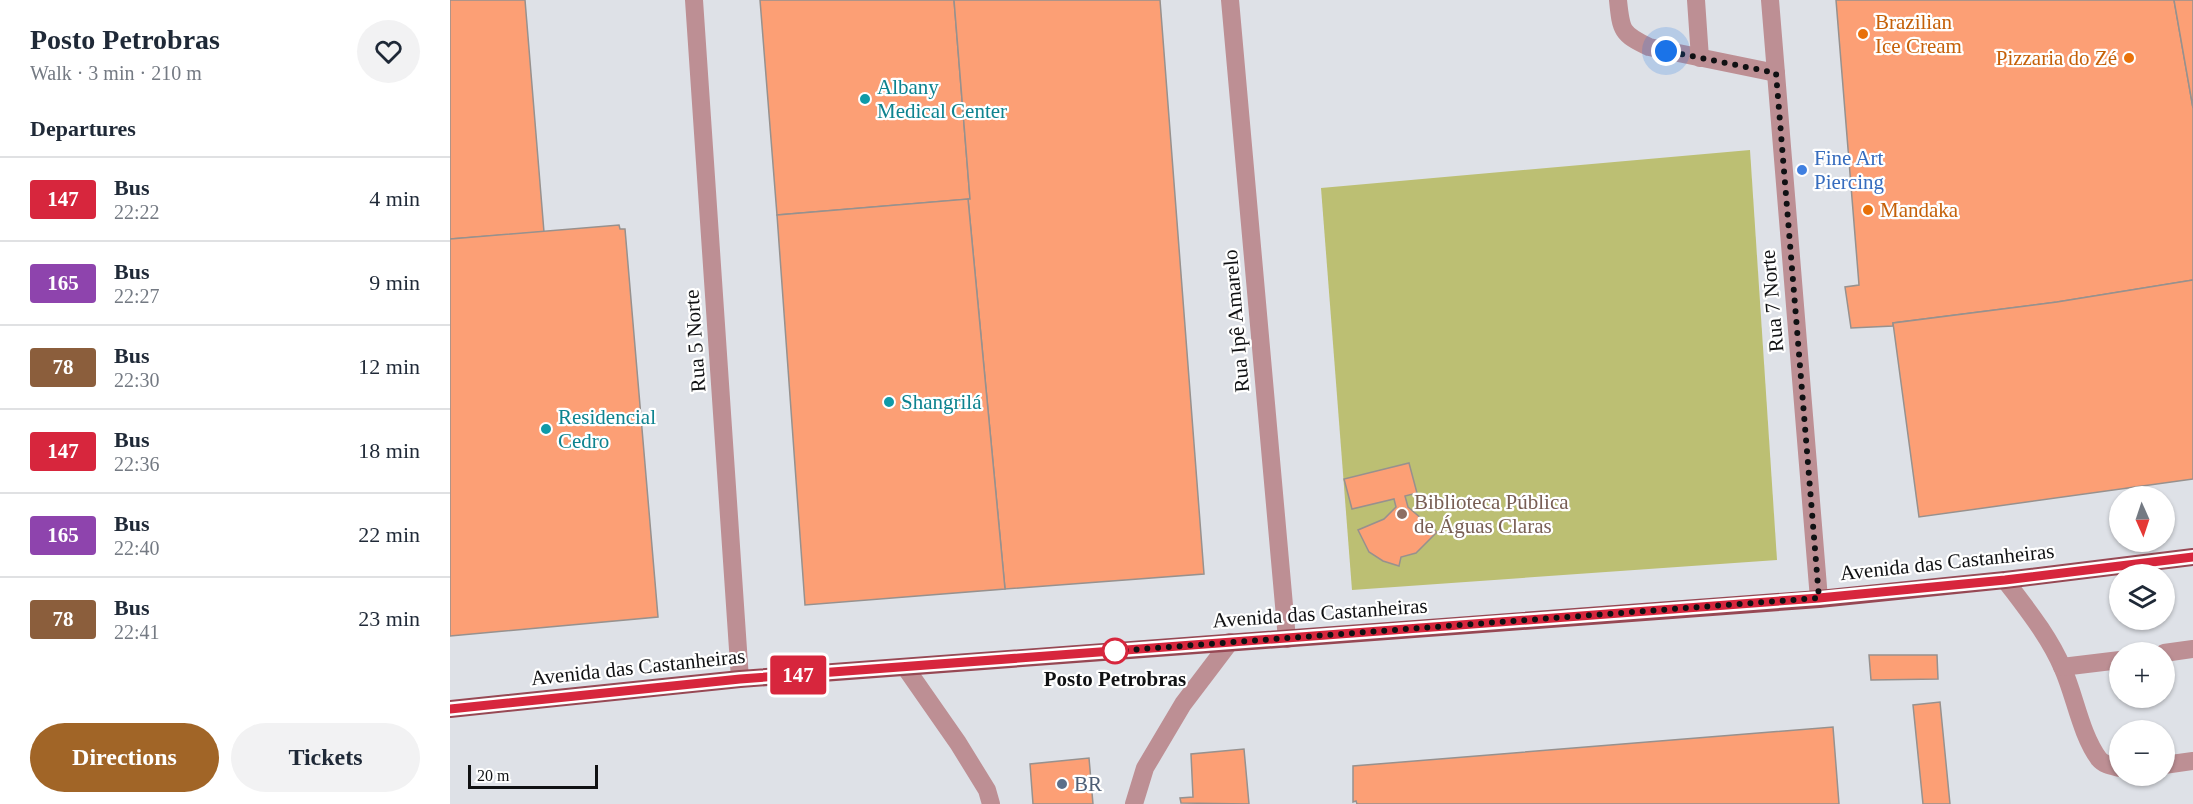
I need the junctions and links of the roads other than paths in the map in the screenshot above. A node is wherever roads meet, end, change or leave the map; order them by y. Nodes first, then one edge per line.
1 (694, 0) edge
2 (1230, 0) edge
3 (1618, 0) edge
4 (1696, 0) edge
5 (1770, 0) edge
6 (1700, 58) junction
7 (1776, 73) junction
8 (2193, 557) edge
9 (2005, 580) junction
10 (1819, 598) junction
11 (1287, 639) junction
12 (1230, 642) junction
13 (2193, 649) edge
14 (2175, 651) edge
15 (2109, 662) edge
16 (905, 667) junction
17 (2062, 668) junction
18 (740, 679) junction
19 (450, 709) edge
20 (2193, 761) edge
21 (2175, 763) edge
22 (2109, 765) edge
23 (991, 804) edge
24 (1134, 804) edge

1 - 18 street, Rua 5 Norte
2 - 11 street, Rua Ipê Amarelo
3 - 6 street
4 - 6 street
5 - 7 street, Rua 7 Norte
6 - 7 street
7 - 10 street, Rua 7 Norte
8 - 9 main road, Avenida das Castanheiras
9 - 10 main road, Avenida das Castanheiras
9 - 17 street
10 - 11 main road, Avenida das Castanheiras
11 - 12 main road, Avenida das Castanheiras
12 - 16 main road, Avenida das Castanheiras
12 - 24 street
13 - 14 street
15 - 17 street
16 - 18 main road, Avenida das Castanheiras
16 - 23 street
17 - 22 street
18 - 19 main road, Avenida das Castanheiras
20 - 21 street

